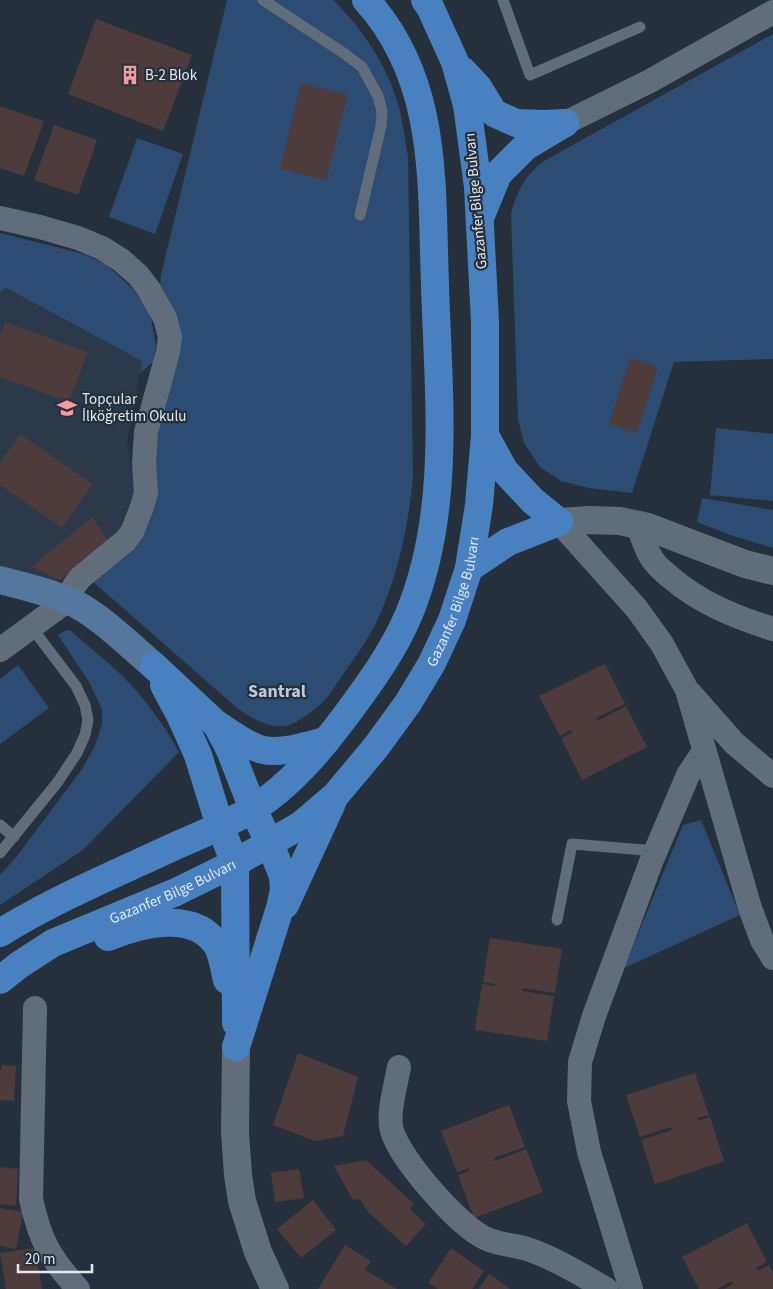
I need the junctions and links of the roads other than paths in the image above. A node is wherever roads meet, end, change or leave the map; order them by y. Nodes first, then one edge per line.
1 (263, 0) edge
2 (366, 0) edge
3 (425, 0) edge
4 (503, 0) edge
5 (773, 12) edge
6 (640, 27) dead end
7 (455, 62) junction
8 (565, 123) junction
9 (360, 215) dead end
10 (0, 218) edge
11 (479, 219) junction
12 (485, 435) junction
13 (559, 522) junction
14 (637, 525) junction
15 (469, 568) junction
16 (773, 571) edge
17 (0, 580) edge
18 (68, 600) junction
19 (32, 628) junction
20 (773, 629) edge
21 (0, 650) edge
22 (154, 666) junction
23 (687, 690) junction
24 (217, 724) junction
25 (326, 741) junction
26 (704, 751) junction
27 (773, 776) edge
28 (335, 796) junction
29 (253, 809) junction
30 (0, 825) edge
31 (220, 826) junction
32 (14, 836) junction
33 (270, 844) junction
34 (656, 851) junction
35 (0, 853) edge
36 (235, 864) junction
37 (558, 920) dead end
38 (273, 931) junction
39 (0, 933) edge
40 (773, 958) edge
41 (0, 980) edge
42 (0, 986) edge
43 (34, 1008) dead end
44 (236, 1019) junction
45 (236, 1047) junction
46 (399, 1067) dead end
47 (272, 1288) edge
48 (78, 1289) edge
49 (606, 1289) edge
50 (631, 1289) edge

1 - 9 lane
2 - 25 main road
3 - 7 main road, Gazanfer Bilge Bulvarı
4 - 6 lane
5 - 8 street
7 - 8 main road
7 - 11 main road, Gazanfer Bilge Bulvarı
8 - 11 main road
10 - 18 street
11 - 12 main road, Gazanfer Bilge Bulvarı
12 - 13 main road
12 - 15 main road, Gazanfer Bilge Bulvarı
13 - 14 street
13 - 15 main road
13 - 23 street
14 - 16 street
14 - 20 street
15 - 28 main road, Gazanfer Bilge Bulvarı
17 - 18 main road
18 - 19 street
18 - 22 main road
19 - 21 street
19 - 32 lane
22 - 24 main road
22 - 31 main road
23 - 26 street
23 - 27 street
24 - 25 main road
24 - 29 main road
25 - 29 main road
26 - 34 street
26 - 40 street
28 - 33 main road, Gazanfer Bilge Bulvarı
28 - 38 main road
29 - 31 main road
29 - 33 main road
30 - 32 lane
31 - 36 main road
31 - 39 main road
32 - 35 lane
33 - 36 main road, Gazanfer Bilge Bulvarı
33 - 38 main road
34 - 37 lane
34 - 50 street
36 - 41 main road, Gazanfer Bilge Bulvarı
36 - 44 main road
38 - 45 main road
42 - 44 main road
43 - 48 street
44 - 45 main road
45 - 47 street
46 - 49 street

